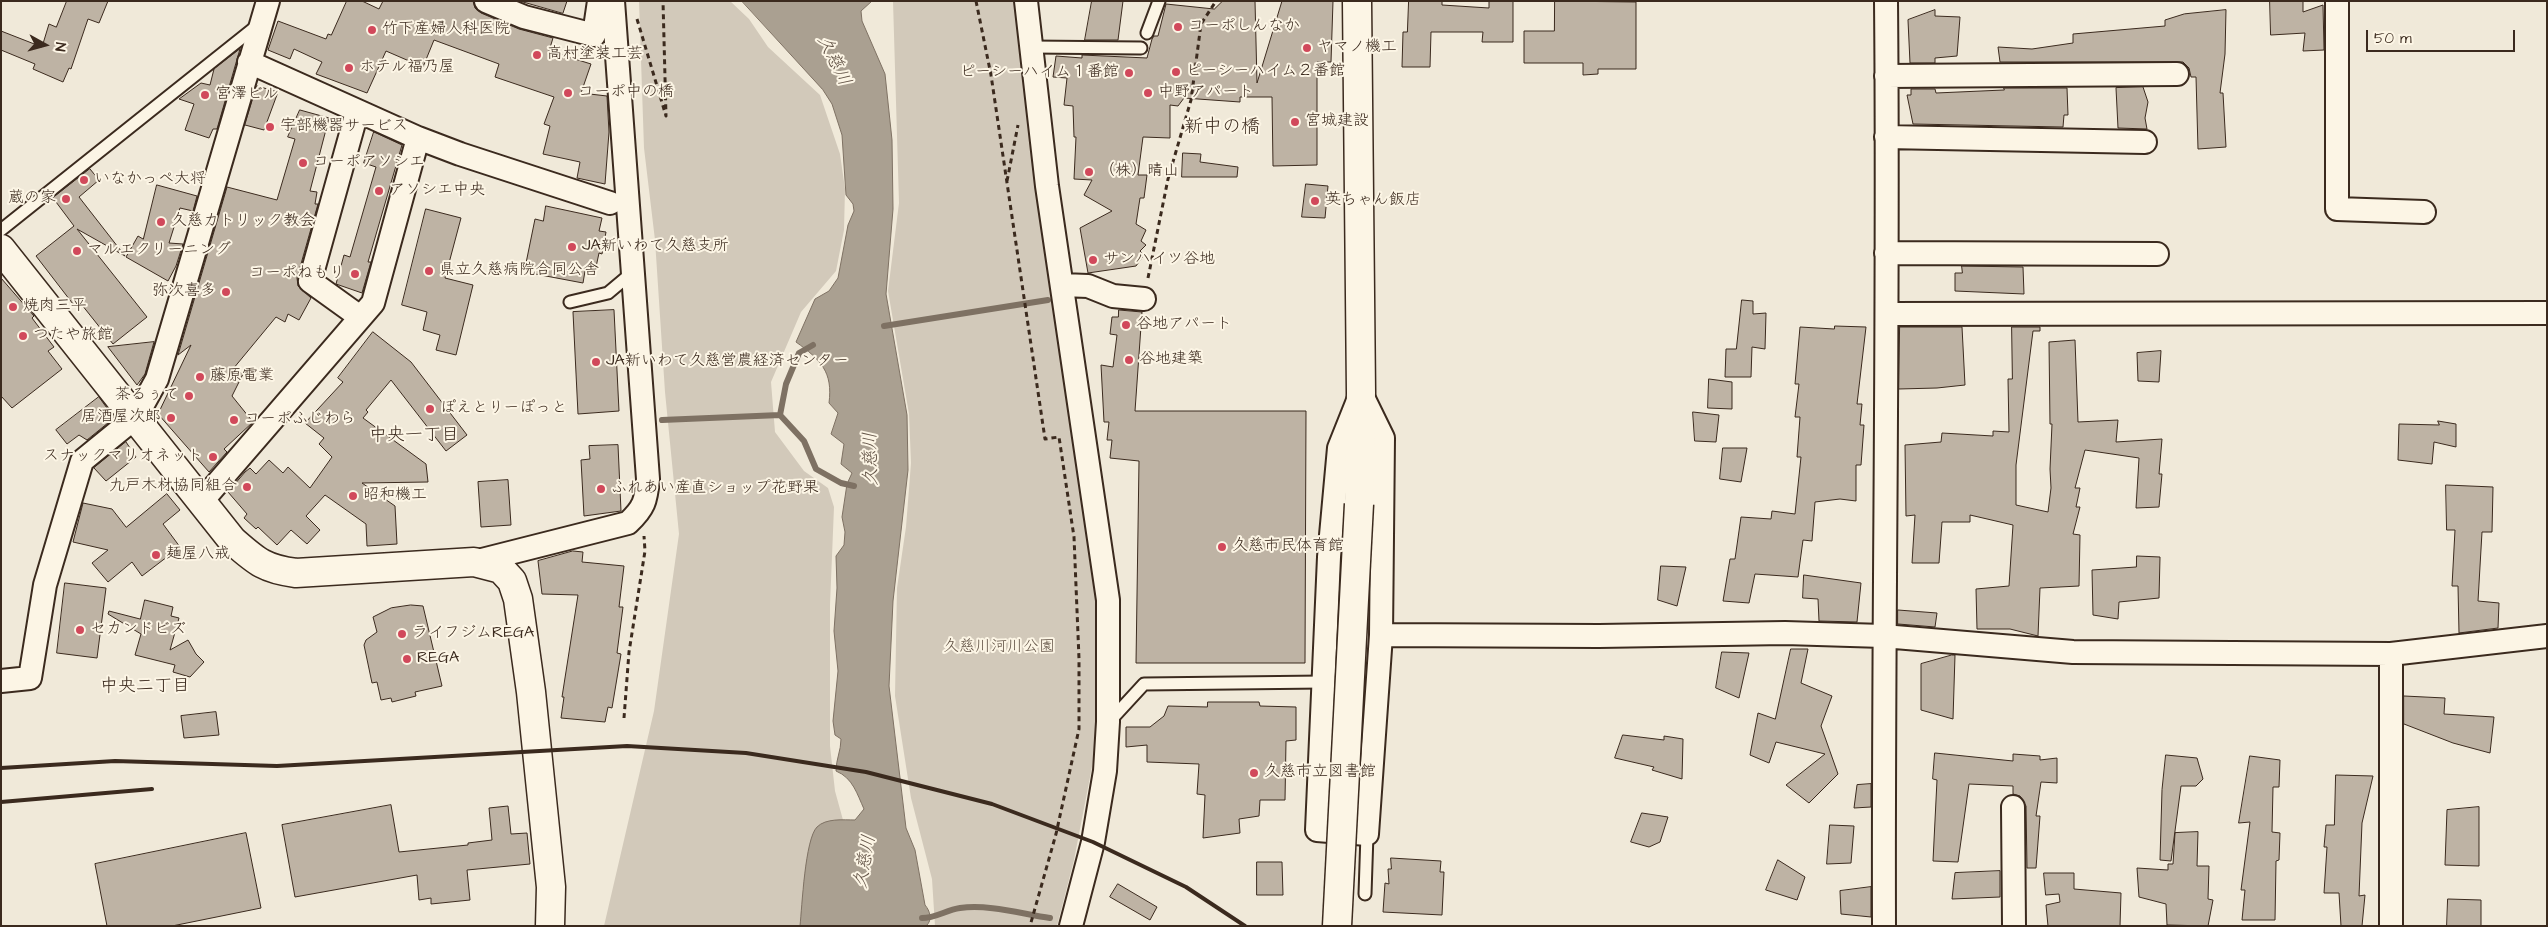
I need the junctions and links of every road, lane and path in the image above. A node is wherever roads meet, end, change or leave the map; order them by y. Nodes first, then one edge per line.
1 (268, 1) edge
2 (486, 1) edge
3 (599, 1) edge
4 (612, 1) edge
5 (663, 1) edge
6 (976, 1) edge
7 (1026, 1) edge
8 (1159, 1) edge
9 (1216, 1) edge
10 (1357, 1) edge
11 (1886, 1) edge
12 (2337, 1) edge
13 (636, 16) dead end
14 (261, 23) junction
15 (1147, 33) dead end
16 (1031, 47) junction
17 (1141, 48) dead end
18 (249, 62) junction
19 (2177, 74) dead end
20 (1886, 76) junction
21 (357, 112) junction
22 (1886, 137) junction
23 (418, 138) junction
24 (2145, 142) dead end
25 (610, 203) dead end
26 (2424, 212) dead end
27 (1, 230) edge
28 (1, 249) edge
29 (1886, 253) junction
30 (2158, 254) dead end
31 (633, 272) junction
32 (1062, 285) junction
33 (1144, 298) joint
34 (570, 302) dead end
35 (2547, 313) edge
36 (1887, 314) junction
37 (360, 317) junction
38 (1361, 393) junction
39 (136, 417) junction
40 (202, 501) junction
41 (641, 511) junction
42 (474, 562) junction
43 (1381, 635) junction
44 (1884, 636) junction
45 (2547, 636) edge
46 (2391, 654) junction
47 (1, 681) edge
48 (1323, 682) junction
49 (624, 718) dead end
50 (1108, 722) junction
51 (2013, 807) dead end
52 (1367, 834) junction
53 (1365, 894) dead end
54 (1030, 924) edge
55 (550, 926) edge
56 (1071, 926) edge
57 (1337, 926) edge
58 (1884, 926) edge
59 (2014, 926) edge
60 (2391, 926) edge

1 - 14 street
2 - 3 street
4 - 31 street
5 - 13 path
6 - 54 path
7 - 16 street
8 - 15 lane
9 - 33 path
10 - 38 street
11 - 20 street
12 - 26 street
14 - 18 street
14 - 27 lane
16 - 17 lane
16 - 32 street
18 - 21 street
18 - 39 street
19 - 20 street
20 - 22 street
21 - 23 street
21 - 37 street
22 - 24 street
22 - 29 street
23 - 25 street
23 - 37 street
28 - 39 street
29 - 30 street
29 - 36 street
31 - 34 lane
31 - 41 street
32 - 33 street
32 - 50 street
35 - 36 street
36 - 44 street
37 - 40 street
38 - 43 street
38 - 48 street
38 - 57 street, bridge
39 - 40 street
39 - 47 street
40 - 42 street
41 - 42 street
41 - 49 path
42 - 55 street
43 - 44 street
43 - 52 street
44 - 46 street
44 - 58 street
45 - 46 street
46 - 60 street
48 - 50 lane
48 - 52 street
50 - 56 street
51 - 59 street
52 - 53 lane

